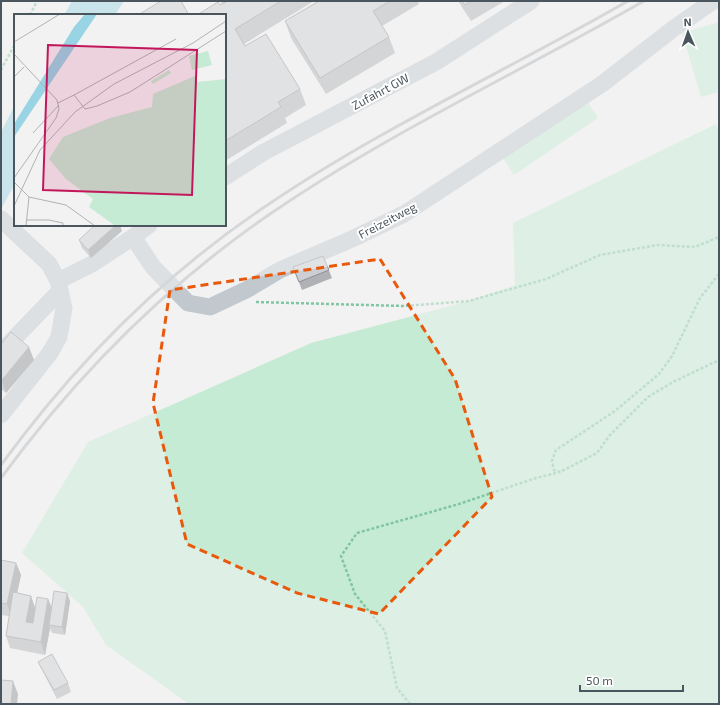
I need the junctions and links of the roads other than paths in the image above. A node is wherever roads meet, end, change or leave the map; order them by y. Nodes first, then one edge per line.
1 (531, 1) edge
2 (713, 1) edge
3 (226, 176) edge
4 (7, 225) edge
5 (149, 226) edge
6 (133, 237) junction
7 (59, 286) junction
8 (1, 352) edge
9 (1, 415) edge

1 - 3 street, Zufahrt GW
2 - 6 street, Freizeitweg
4 - 7 street
5 - 6 street
6 - 7 street
7 - 8 street
7 - 9 street

